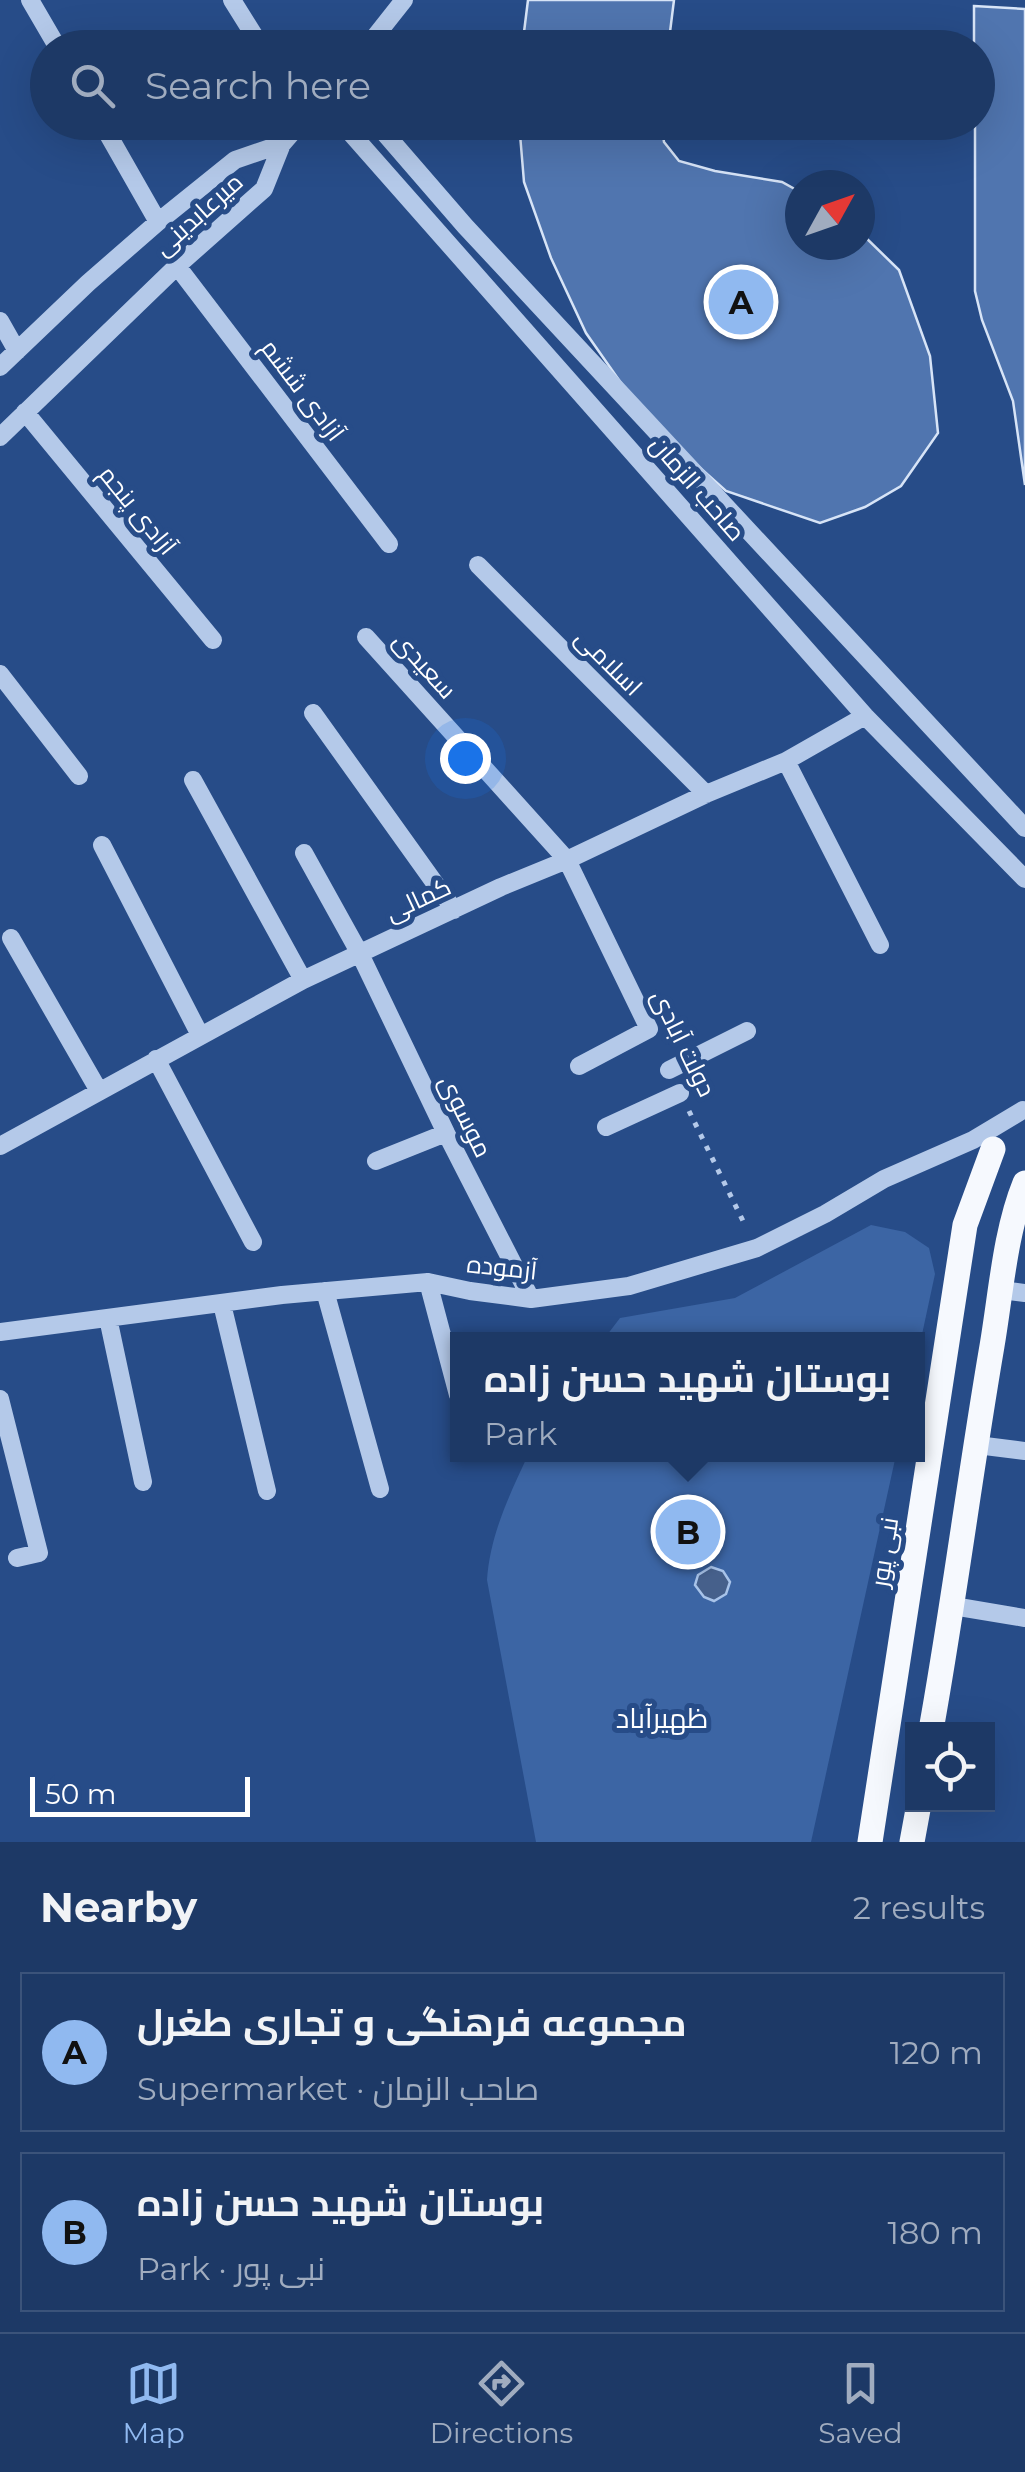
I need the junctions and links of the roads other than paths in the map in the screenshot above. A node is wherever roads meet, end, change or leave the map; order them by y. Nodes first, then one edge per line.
1 (30, 0) edge
2 (232, 0) edge
3 (404, 0) edge
4 (48, 30) edge
5 (251, 30) edge
6 (380, 30) edge
7 (111, 140) edge
8 (285, 140) edge
9 (358, 140) edge
10 (391, 140) edge
11 (282, 144) junction
12 (158, 222) junction
13 (177, 266) junction
14 (0, 321) edge
15 (17, 350) junction
16 (0, 367) edge
17 (26, 412) junction
18 (0, 437) edge
19 (389, 544) dead end
20 (478, 566) dead end
21 (366, 638) dead end
22 (213, 640) dead end
23 (0, 674) edge
24 (313, 713) dead end
25 (865, 716) junction
26 (786, 760) junction
27 (79, 776) dead end
28 (193, 780) dead end
29 (706, 794) junction
30 (1025, 828) edge
31 (102, 844) dead end
32 (304, 853) dead end
33 (567, 860) junction
34 (1025, 879) edge
35 (454, 910) junction
36 (11, 938) dead end
37 (880, 945) dead end
38 (360, 954) junction
39 (303, 980) junction
40 (747, 1031) dead end
41 (200, 1035) junction
42 (156, 1059) junction
43 (580, 1066) dead end
44 (669, 1070) dead end
45 (99, 1091) junction
46 (680, 1093) road end
47 (1024, 1109) edge
48 (606, 1128) dead end
49 (446, 1133) junction
50 (0, 1146) edge
51 (993, 1149) joint
52 (376, 1161) dead end
53 (1025, 1182) edge
54 (253, 1242) dead end
55 (428, 1282) junction
56 (325, 1291) junction
57 (1013, 1291) edge
58 (532, 1299) junction
59 (222, 1304) junction
60 (108, 1318) junction
61 (0, 1332) edge
62 (450, 1365) edge
63 (0, 1399) edge
64 (977, 1445) junction
65 (1025, 1452) edge
66 (143, 1482) dead end
67 (380, 1489) dead end
68 (267, 1491) dead end
69 (17, 1558) dead end
70 (953, 1606) junction
71 (1025, 1618) edge
72 (933, 1722) edge
73 (918, 1812) edge
74 (870, 1842) edge
75 (912, 1842) edge

1 - 4 street
2 - 5 street
3 - 6 street
7 - 12 street
8 - 11 street
9 - 25 street, صاحب الزمان
10 - 30 street, صاحب الزمان
11 - 12 street, میرعابدینی
11 - 13 street, میرعابدینی
12 - 15 street, میرعابدینی
13 - 17 street, میرعابدینی
13 - 19 street, آزادی ششم
14 - 15 street
15 - 16 street, میرعابدینی
17 - 18 street, میرعابدینی
17 - 22 street, آزادی پنجم
20 - 29 street, اسلامی
21 - 33 street, سعیدی
23 - 27 street
24 - 35 street
25 - 26 street, کمالی
25 - 34 street, صاحب الزمان
26 - 29 street, کمالی
26 - 37 street
28 - 39 street
29 - 33 street, کمالی
31 - 41 street
32 - 38 street, موسوی
33 - 35 street, کمالی
33 - 43 street, دولت آبادی
35 - 38 street, کمالی
36 - 45 street
38 - 39 street, کمالی
38 - 49 street, موسوی
39 - 41 street, کمالی
40 - 44 street
41 - 42 street, کمالی
42 - 45 street, کمالی
42 - 54 street
45 - 50 street, کمالی
46 - 48 street
47 - 51 street, نبی پور
47 - 58 street, آزموده
49 - 52 street
49 - 58 street, موسوی
51 - 74 main road, نبی پور
53 - 57 main road
55 - 56 street, آزموده
55 - 58 street, آزموده
55 - 62 street
56 - 59 street, آزموده
56 - 67 street
57 - 64 main road
59 - 60 street, آزموده
59 - 68 street
60 - 61 street, آزموده
60 - 66 street
63 - 69 street
64 - 65 street
64 - 70 main road
70 - 71 street
70 - 72 main road
73 - 75 main road

